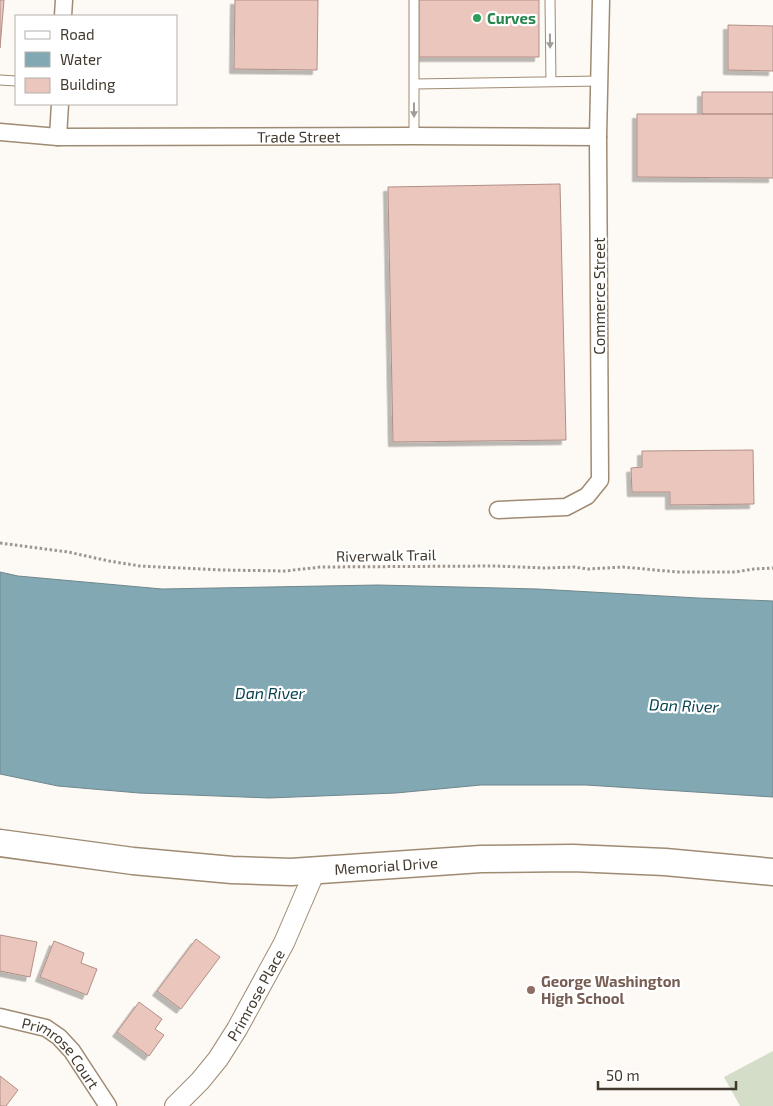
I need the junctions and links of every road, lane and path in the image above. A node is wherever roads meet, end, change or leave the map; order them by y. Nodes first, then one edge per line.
1 (64, 0) edge
2 (414, 0) edge
3 (550, 0) edge
4 (601, 0) edge
5 (63, 15) edge
6 (0, 80) edge
7 (15, 81) edge
8 (599, 81) junction
9 (551, 82) junction
10 (414, 84) junction
11 (60, 105) edge
12 (0, 132) edge
13 (414, 136) junction
14 (58, 137) junction
15 (598, 137) junction
16 (498, 510) dead end
17 (0, 543) edge
18 (773, 568) edge
19 (0, 843) edge
20 (315, 871) junction
21 (773, 872) edge
22 (0, 1017) edge
23 (108, 1106) edge
24 (175, 1106) edge

1 - 5 street
2 - 10 lane
3 -> 9 lane
4 - 8 street, Commerce Street
6 - 7 lane
8 - 9 lane
8 - 15 street, Commerce Street
9 - 10 lane
10 -> 13 lane
11 - 14 street
12 - 14 street, Trade Street
13 - 14 street, Trade Street
13 - 15 street, Trade Street
15 - 16 street, Commerce Street
17 - 18 path, Riverwalk Trail
19 - 20 main road, Memorial Drive
20 - 21 main road, Memorial Drive
20 - 24 street, Primrose Place
22 - 23 street, Primrose Court

